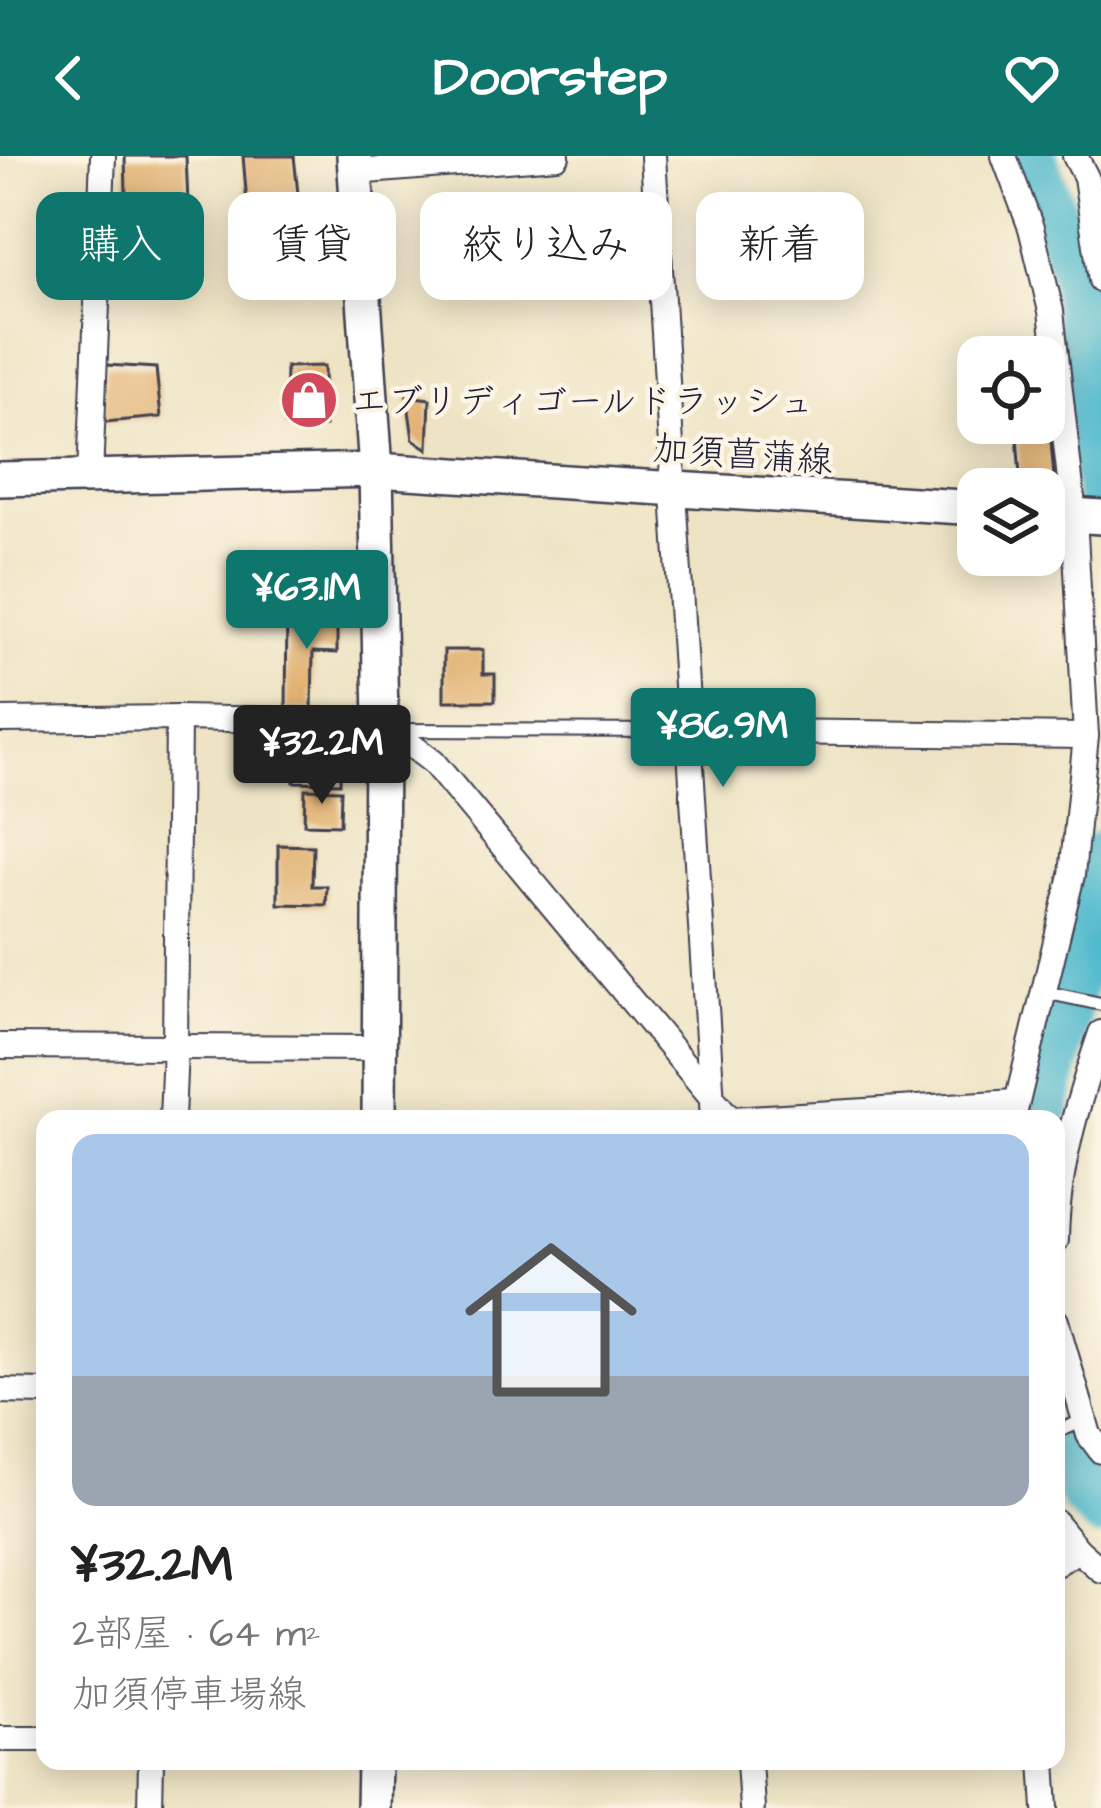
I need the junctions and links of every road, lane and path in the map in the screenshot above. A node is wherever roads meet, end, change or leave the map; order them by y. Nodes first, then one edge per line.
1 (103, 156) edge
2 (556, 156) edge
3 (653, 156) edge
4 (1004, 156) edge
5 (1075, 156) edge
6 (354, 164) edge
7 (1101, 280) edge
8 (376, 470) junction
9 (90, 477) junction
10 (0, 479) edge
11 (675, 488) junction
12 (957, 507) edge
13 (1075, 515) edge
14 (178, 718) junction
15 (0, 721) edge
16 (386, 726) junction
17 (690, 731) junction
18 (1086, 736) junction
19 (1043, 992) junction
20 (1101, 1004) edge
21 (1101, 1034) edge
22 (0, 1046) edge
23 (176, 1048) junction
24 (379, 1048) junction
25 (173, 1110) edge
26 (379, 1110) edge
27 (709, 1110) edge
28 (711, 1110) edge
29 (1014, 1110) edge
30 (1065, 1156) edge
31 (1065, 1352) edge
32 (0, 1391) edge
33 (36, 1392) edge
34 (1085, 1420) junction
35 (1065, 1428) edge
36 (1101, 1451) edge
37 (1065, 1534) edge
38 (1078, 1550) junction
39 (1065, 1558) edge
40 (1101, 1570) edge
41 (36, 1738) edge
42 (0, 1739) edge
43 (151, 1770) edge
44 (374, 1770) edge
45 (750, 1770) edge
46 (1044, 1770) edge
47 (150, 1808) edge
48 (373, 1808) edge
49 (752, 1808) edge
50 (1046, 1808) edge

1 - 9 street
2 - 6 street
3 - 11 street
4 - 13 street
5 - 7 street
6 - 8 main road
8 - 9 main road, 加須菖蒲線
8 - 11 main road, 加須菖蒲線
8 - 16 main road
9 - 10 main road, 加須菖蒲線
11 - 12 main road, 加須菖蒲線
11 - 17 street
13 - 18 street
14 - 15 street
14 - 16 street
14 - 23 street
16 - 17 lane
16 - 24 main road
16 - 27 street
17 - 18 street
17 - 28 street
18 - 19 street
19 - 20 lane
19 - 29 street
21 - 30 street
22 - 23 street
23 - 24 street
23 - 25 street
24 - 26 main road
31 - 34 street
32 - 33 street
34 - 35 lane
34 - 36 street
37 - 38 street
38 - 39 street
38 - 40 street
41 - 42 street
43 - 47 street
44 - 48 main road
45 - 49 street
46 - 50 street

